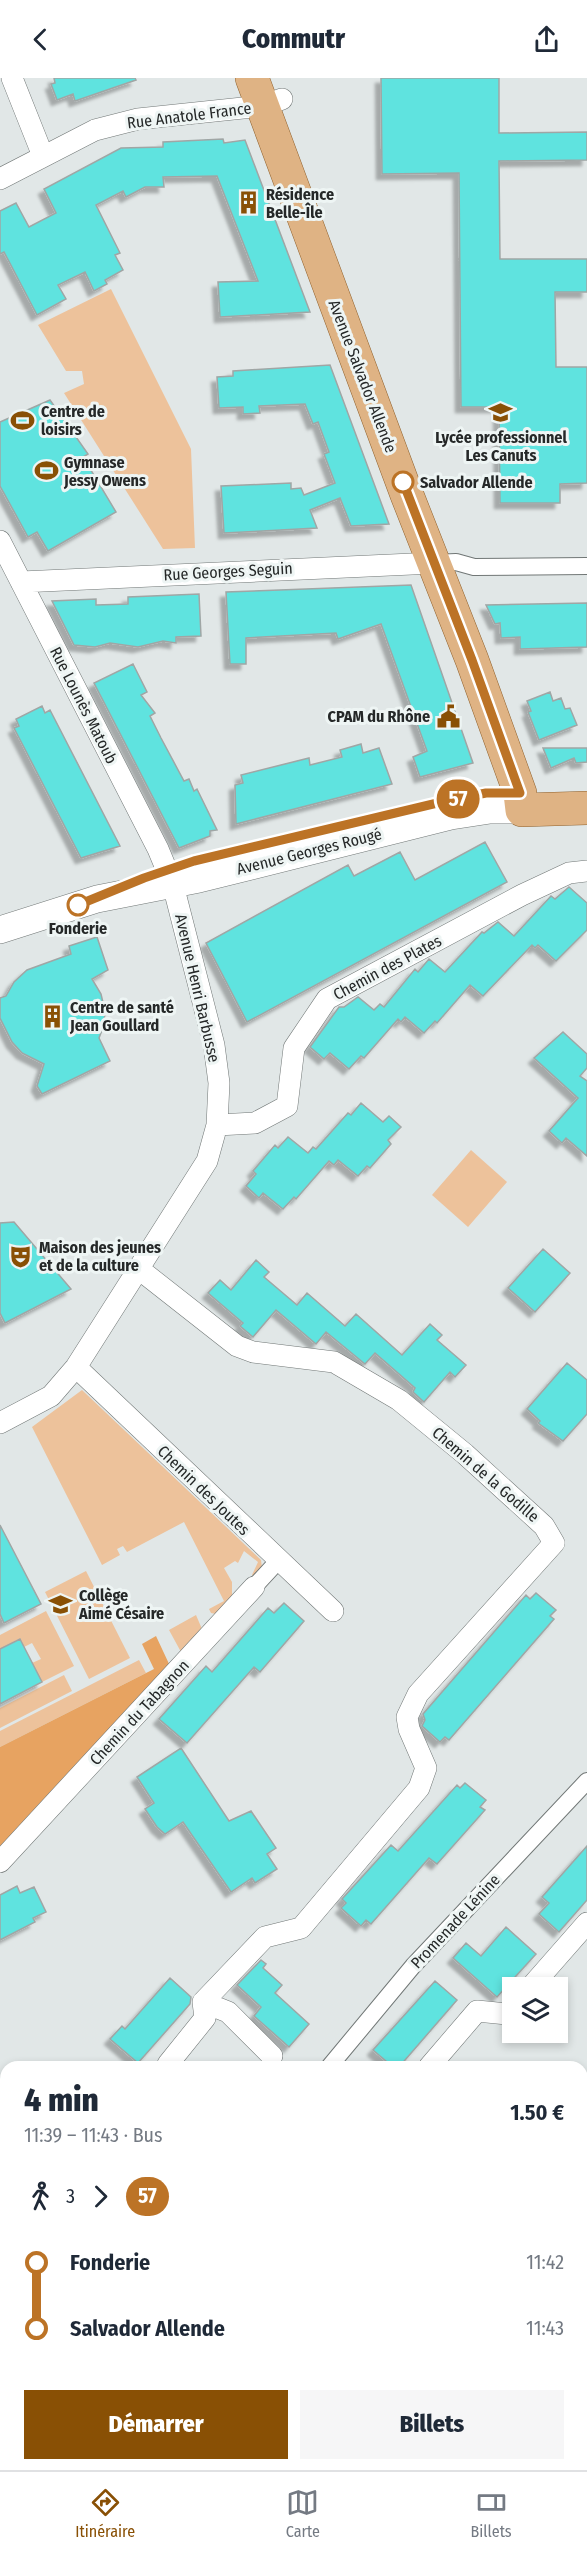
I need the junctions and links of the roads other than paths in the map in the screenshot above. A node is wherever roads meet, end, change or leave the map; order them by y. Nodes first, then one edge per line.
1 (12, 78) edge
2 (265, 94) edge
3 (44, 156) junction
4 (0, 179) edge
5 (0, 541) edge
6 (434, 562) junction
7 (587, 567) edge
8 (21, 582) junction
9 (587, 794) edge
10 (521, 802) junction
11 (587, 808) edge
12 (587, 871) edge
13 (170, 877) junction
14 (0, 930) edge
15 (217, 1125) junction
16 (139, 1269) junction
17 (76, 1367) junction
18 (0, 1423) edge
19 (278, 1561) junction
20 (254, 1587) joint
21 (333, 1611) dead end
22 (587, 1781) edge
23 (0, 1862) edge
24 (587, 1923) edge
25 (540, 1977) edge
26 (203, 2002) junction
27 (502, 2014) edge
28 (272, 2056) dead end
29 (170, 2061) edge
30 (334, 2061) edge
31 (434, 2061) edge

1 - 3 street
2 - 3 street, Rue Anatole France
2 - 6 main road, Avenue Salvador Allende
3 - 4 street, Rue Anatole France
5 - 8 street, Rue Lounès Matoub
6 - 7 street
6 - 8 street, Rue Georges Seguin
6 - 10 main road, Avenue Salvador Allende
8 - 13 street, Rue Lounès Matoub
9 - 10 main road
10 - 11 main road
10 - 13 street, Avenue Georges Rougé
12 - 15 street, Chemin des Plates
13 - 14 street, Avenue Georges Rougé
13 - 15 street, Avenue Henri Barbusse
15 - 16 street, Avenue Henri Barbusse
16 - 17 street, Avenue Henri Barbusse
16 - 26 street, Chemin de la Godille
17 - 18 street, Avenue Henri Barbusse
17 - 19 street, Chemin des Joutes
19 - 20 street, Chemin du Tabagnon
19 - 21 street, Chemin des Joutes
20 - 23 street, Chemin du Tabagnon
22 - 30 street, Promenade Lénine
24 - 25 street
26 - 28 street
26 - 29 street
27 - 31 street

